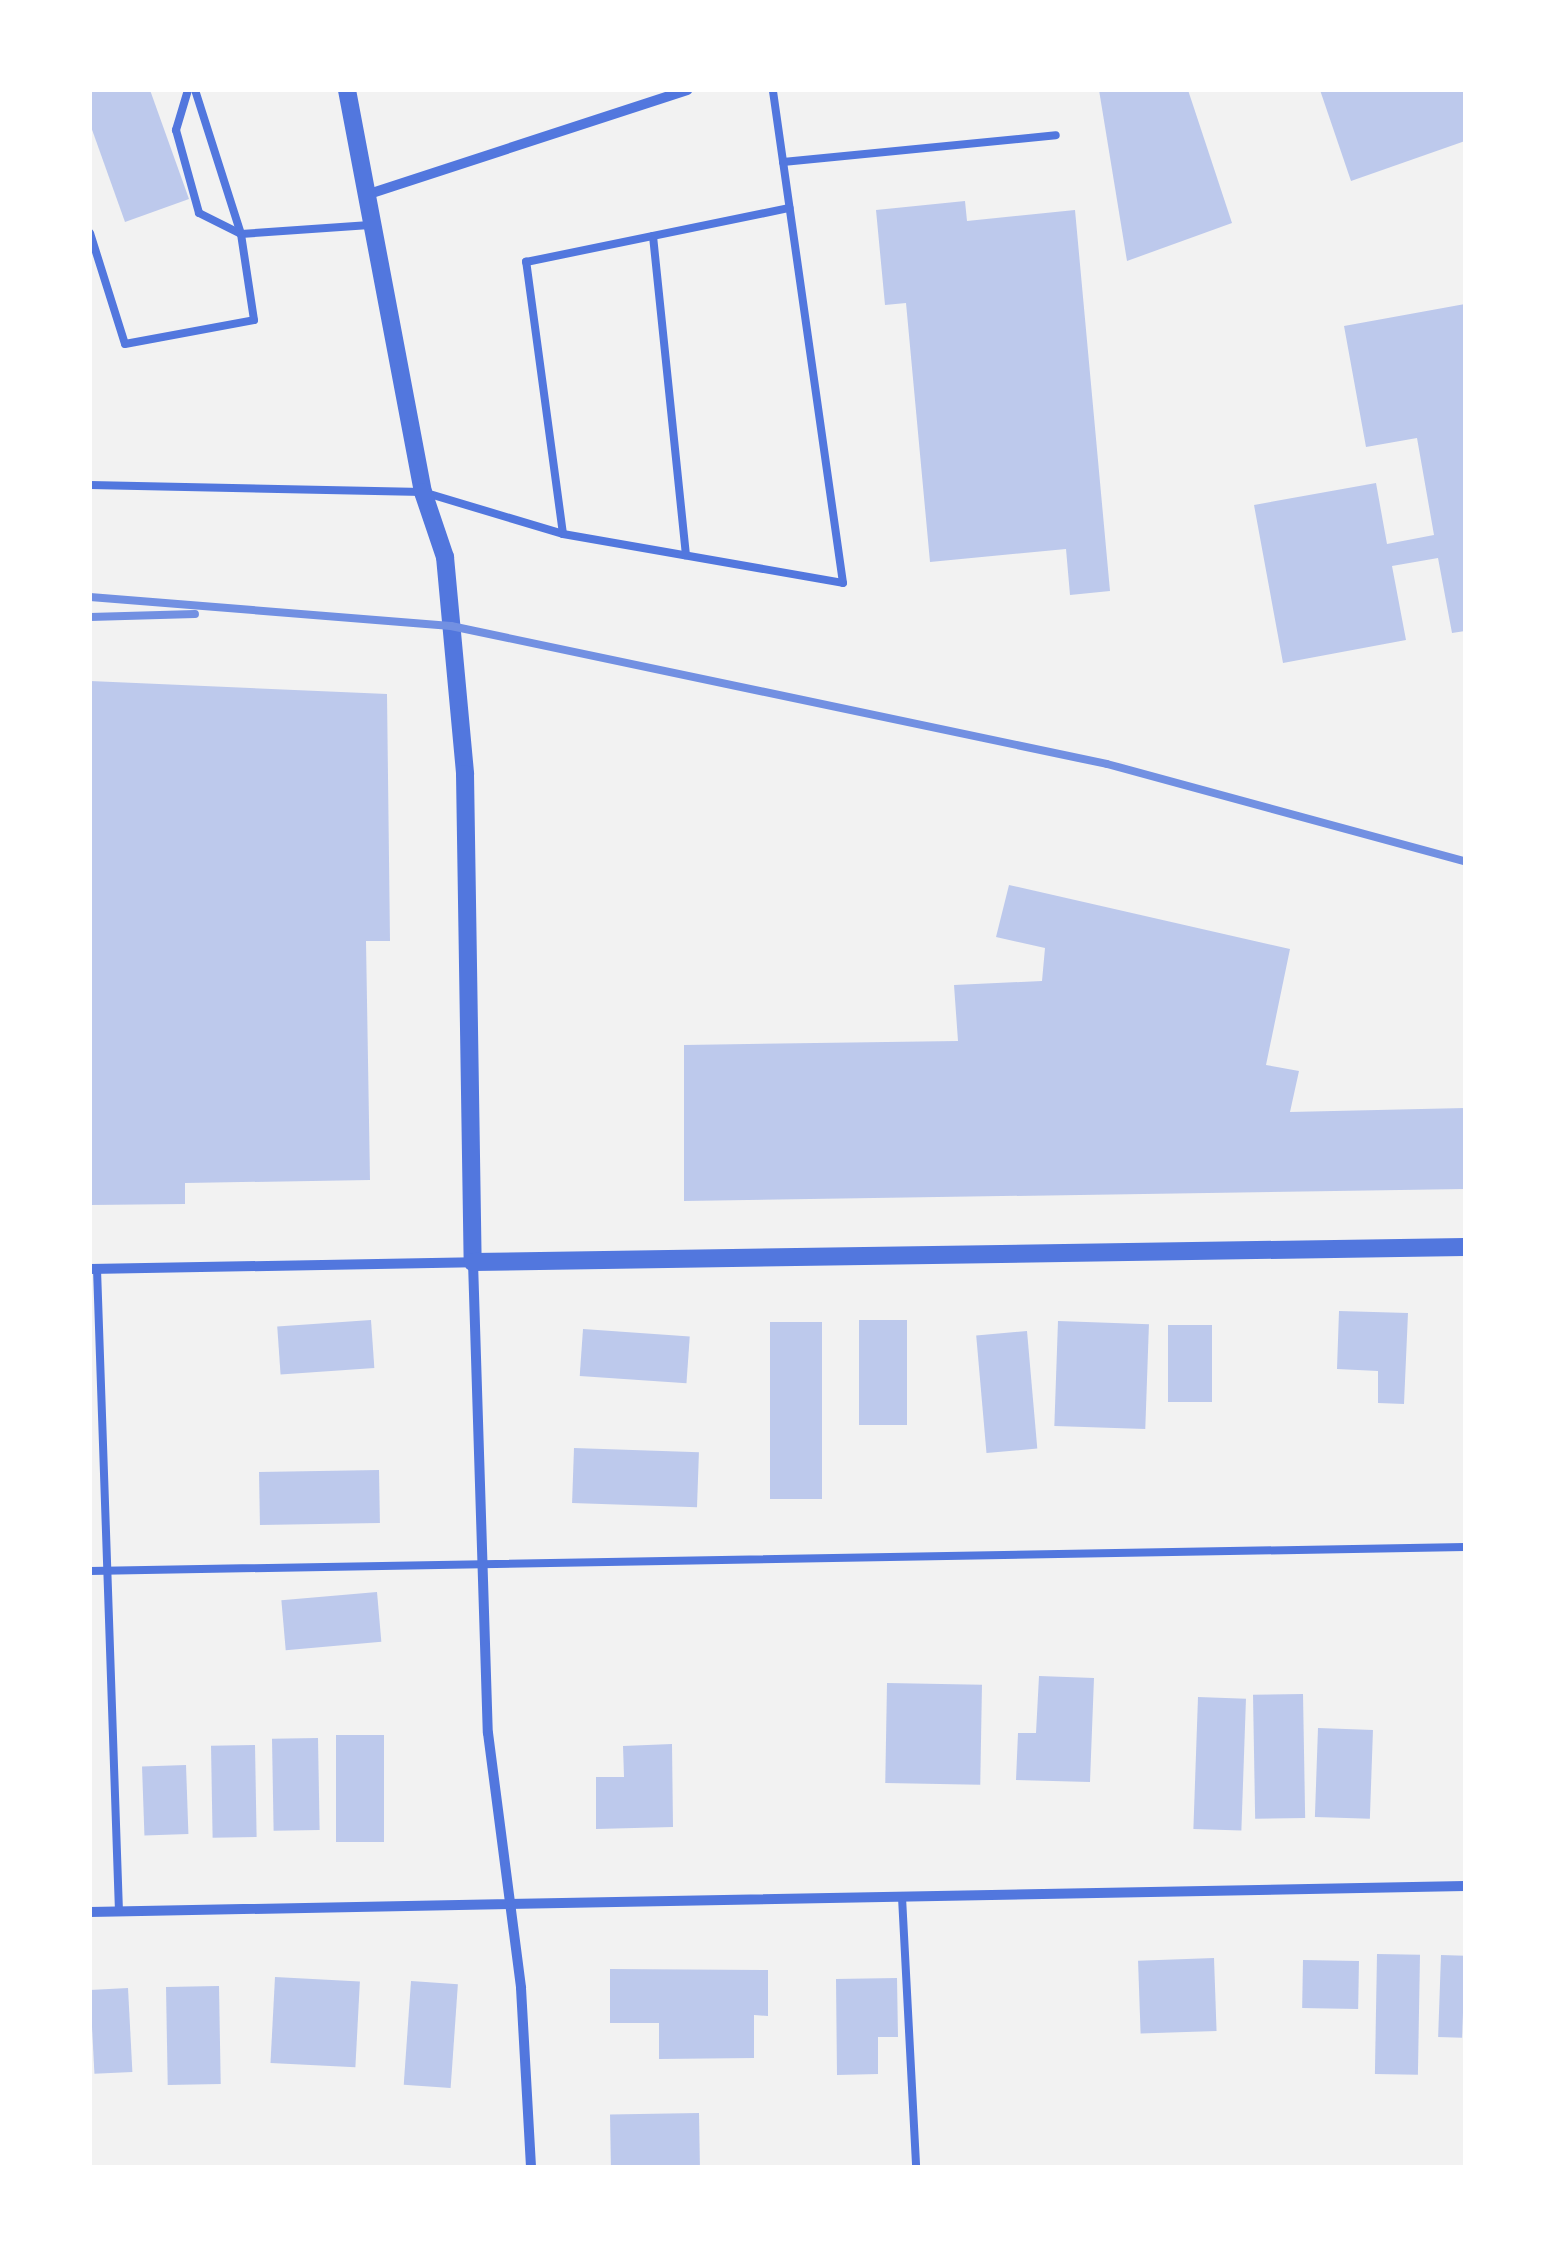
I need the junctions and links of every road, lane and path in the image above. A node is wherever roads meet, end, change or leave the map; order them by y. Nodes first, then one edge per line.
1 (192, 90) edge
2 (347, 90) edge
3 (687, 90) edge
4 (773, 90) edge
5 (1056, 135) dead end
6 (783, 162) junction
7 (370, 194) junction
8 (790, 208) junction
9 (375, 225) junction
10 (90, 233) edge
11 (241, 234) junction
12 (653, 236) junction
13 (90, 485) edge
14 (423, 492) junction
15 (563, 534) junction
16 (686, 555) junction
17 (1465, 1246) edge
18 (474, 1262) junction
19 (93, 1269) edge
20 (1465, 1546) edge
21 (484, 1565) junction
22 (90, 1571) edge
23 (103, 1571) junction
24 (1465, 1886) edge
25 (902, 1897) junction
26 (511, 1905) junction
27 (90, 1912) edge
28 (119, 1912) junction
29 (532, 2167) edge
30 (916, 2167) edge

1 - 11 lane
1 - 11 lane
2 - 7 street
3 - 7 street
4 - 6 lane
5 - 6 lane
6 - 8 lane
7 - 9 street
8 - 12 lane
8 - 16 lane
9 - 11 lane
9 - 14 street
10 - 11 lane
12 - 15 lane
12 - 16 lane
13 - 14 lane
14 - 15 lane
14 - 18 street
15 - 16 lane
17 - 18 street
18 - 19 street
18 - 21 street
19 - 23 lane
20 - 21 lane
21 - 23 lane
21 - 26 street
22 - 23 lane
23 - 28 lane
24 - 25 street
25 - 26 street
25 - 30 lane
26 - 28 street
26 - 29 street
27 - 28 street

